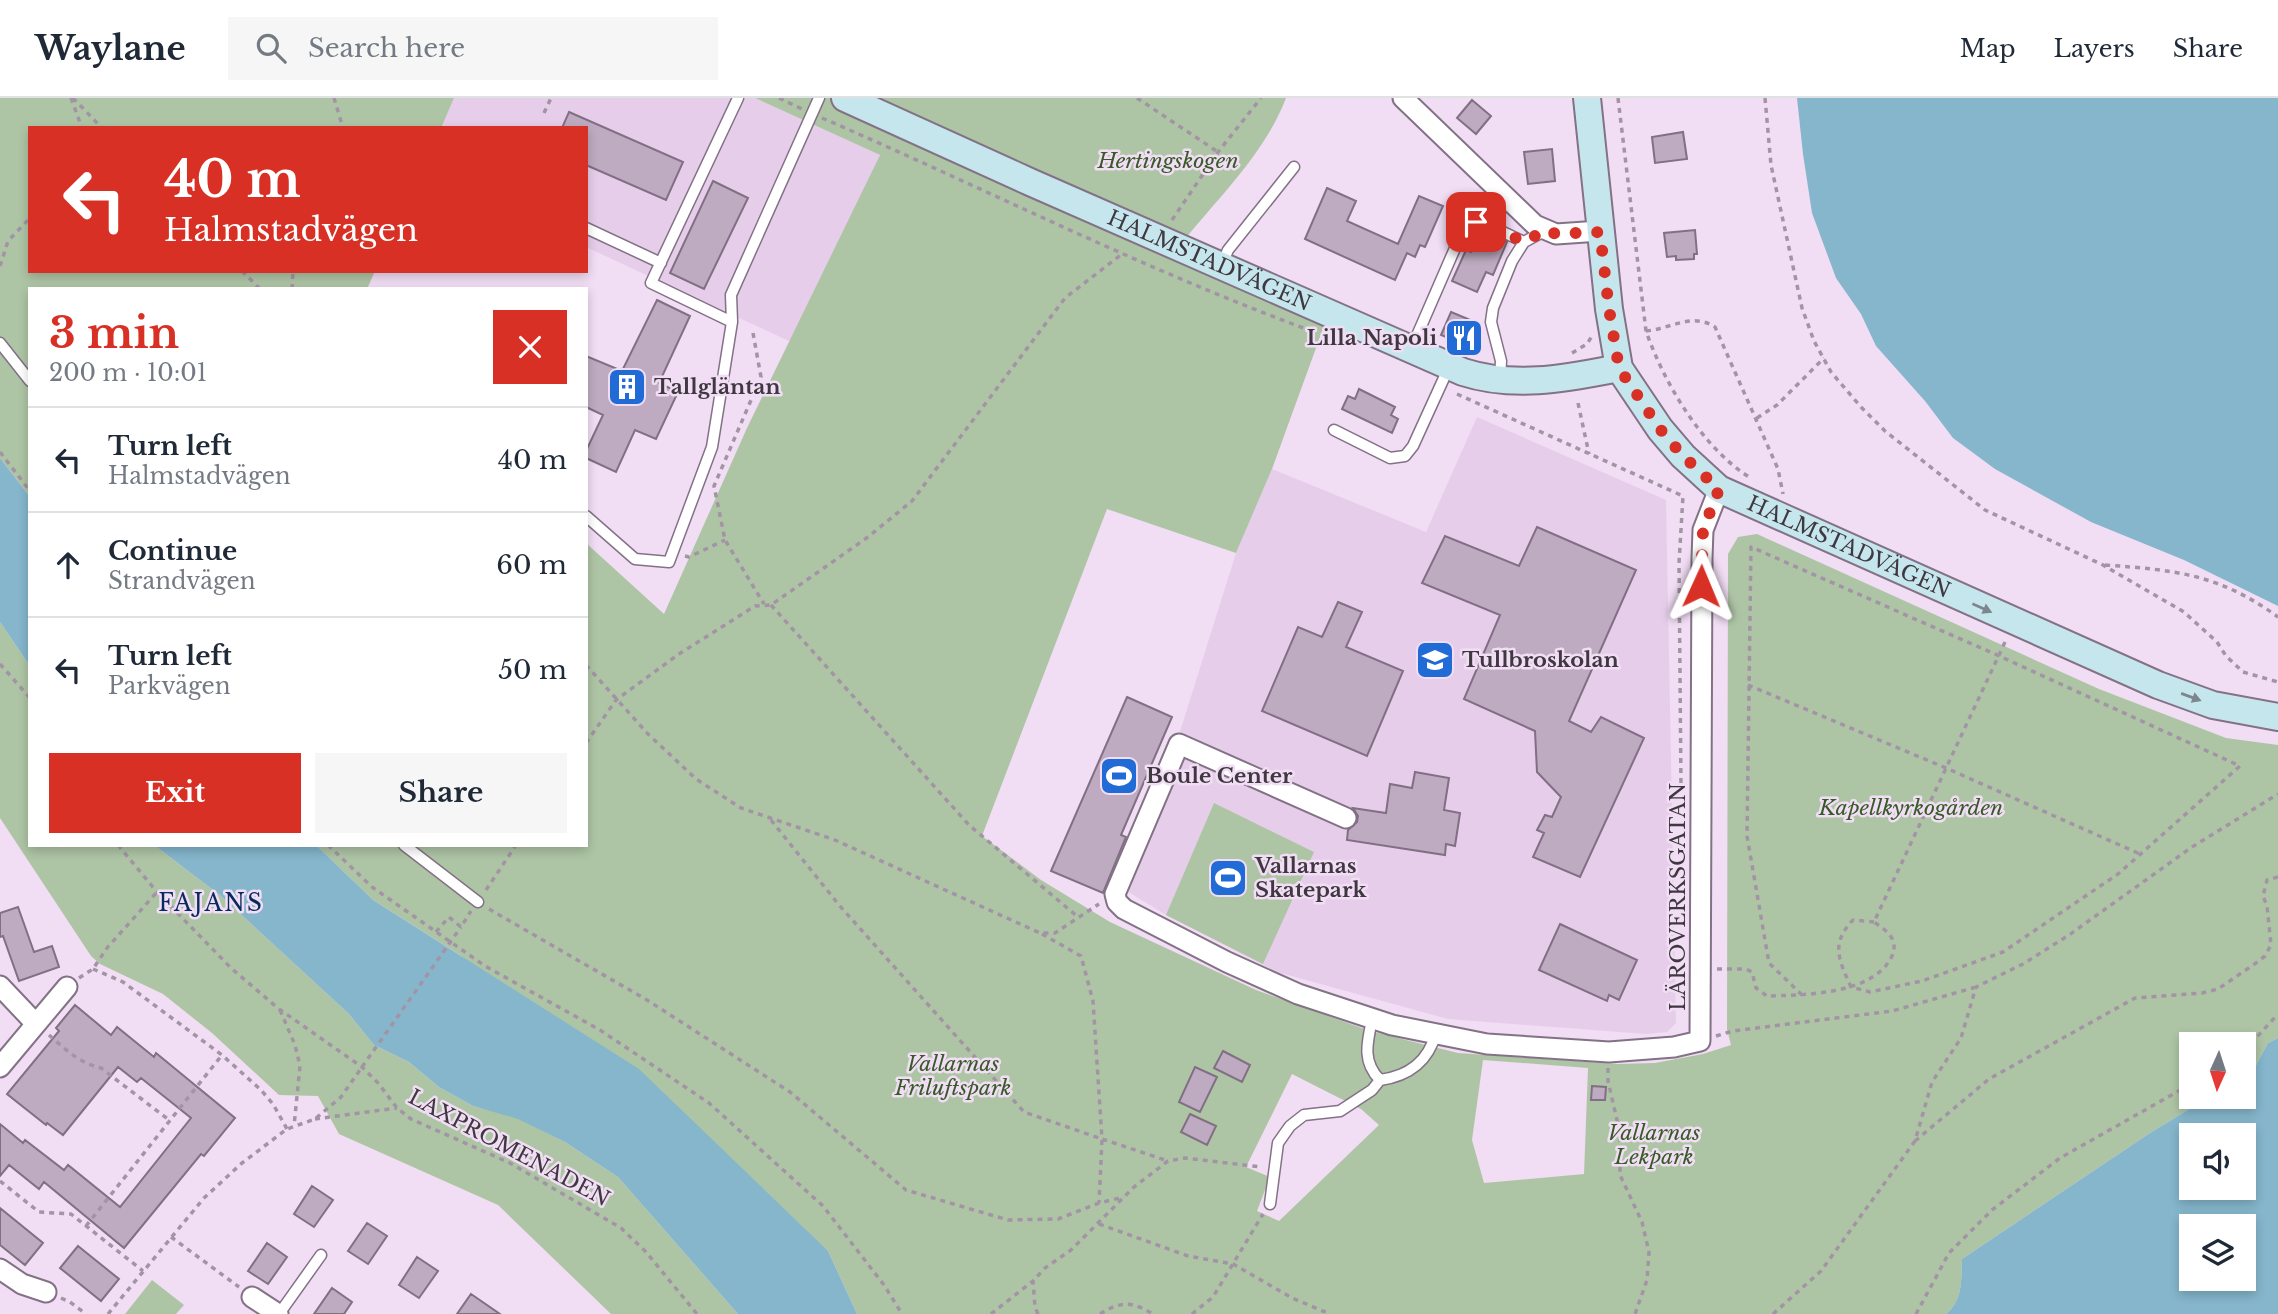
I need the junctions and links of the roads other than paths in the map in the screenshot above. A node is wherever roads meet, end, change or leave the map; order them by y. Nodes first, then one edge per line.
1 (738, 98) edge
2 (819, 98) edge
3 (845, 98) edge
4 (1403, 98) edge
5 (1587, 98) edge
6 (1294, 167) dead end
7 (588, 229) edge
8 (1546, 230) junction
9 (1600, 232) junction
10 (1524, 242) junction
11 (661, 263) junction
12 (1220, 267) junction
13 (732, 322) junction
14 (0, 343) edge
15 (1412, 349) junction
16 (1619, 368) junction
17 (1444, 376) junction
18 (28, 378) edge
19 (1500, 381) junction
20 (1334, 430) dead end
21 (1719, 489) junction
22 (588, 518) edge
23 (2278, 717) edge
24 (1346, 818) dead end
25 (407, 847) edge
26 (478, 902) road end
27 (0, 986) edge
28 (67, 987) road end
29 (1372, 1020) junction
30 (36, 1024) junction
31 (1436, 1034) junction
32 (0, 1067) edge
33 (1380, 1080) junction
34 (1270, 1204) road end
35 (321, 1255) dead end
36 (0, 1269) edge
37 (46, 1292) road end
38 (252, 1297) road end
39 (279, 1314) edge

1 - 11 lane
2 - 13 lane
3 - 12 main road, HALMSTADVÄGEN
4 - 8 street
5 - 9 main road
6 - 12 lane
7 - 11 lane
8 - 9 street
8 - 10 lane
9 - 16 main road
10 - 15 lane
10 - 19 lane
11 - 13 lane
12 - 15 main road, HALMSTADVÄGEN
13 - 22 lane
14 - 18 lane
15 - 17 main road, HALMSTADVÄGEN
16 - 19 main road, HALMSTADVÄGEN
16 - 21 main road, HALMSTADVÄGEN
17 - 19 main road, HALMSTADVÄGEN
17 - 20 lane
21 -> 23 main road, HALMSTADVÄGEN
21 - 31 street, LÄROVERKSGATAN
24 - 29 street, LÄROVERKSGATAN
25 - 26 lane
27 - 30 street
28 - 30 street
29 - 31 street, LÄROVERKSGATAN
29 - 33 lane
30 - 32 street
31 - 33 lane
33 - 34 lane
35 - 39 lane
36 - 37 street
38 - 39 street

